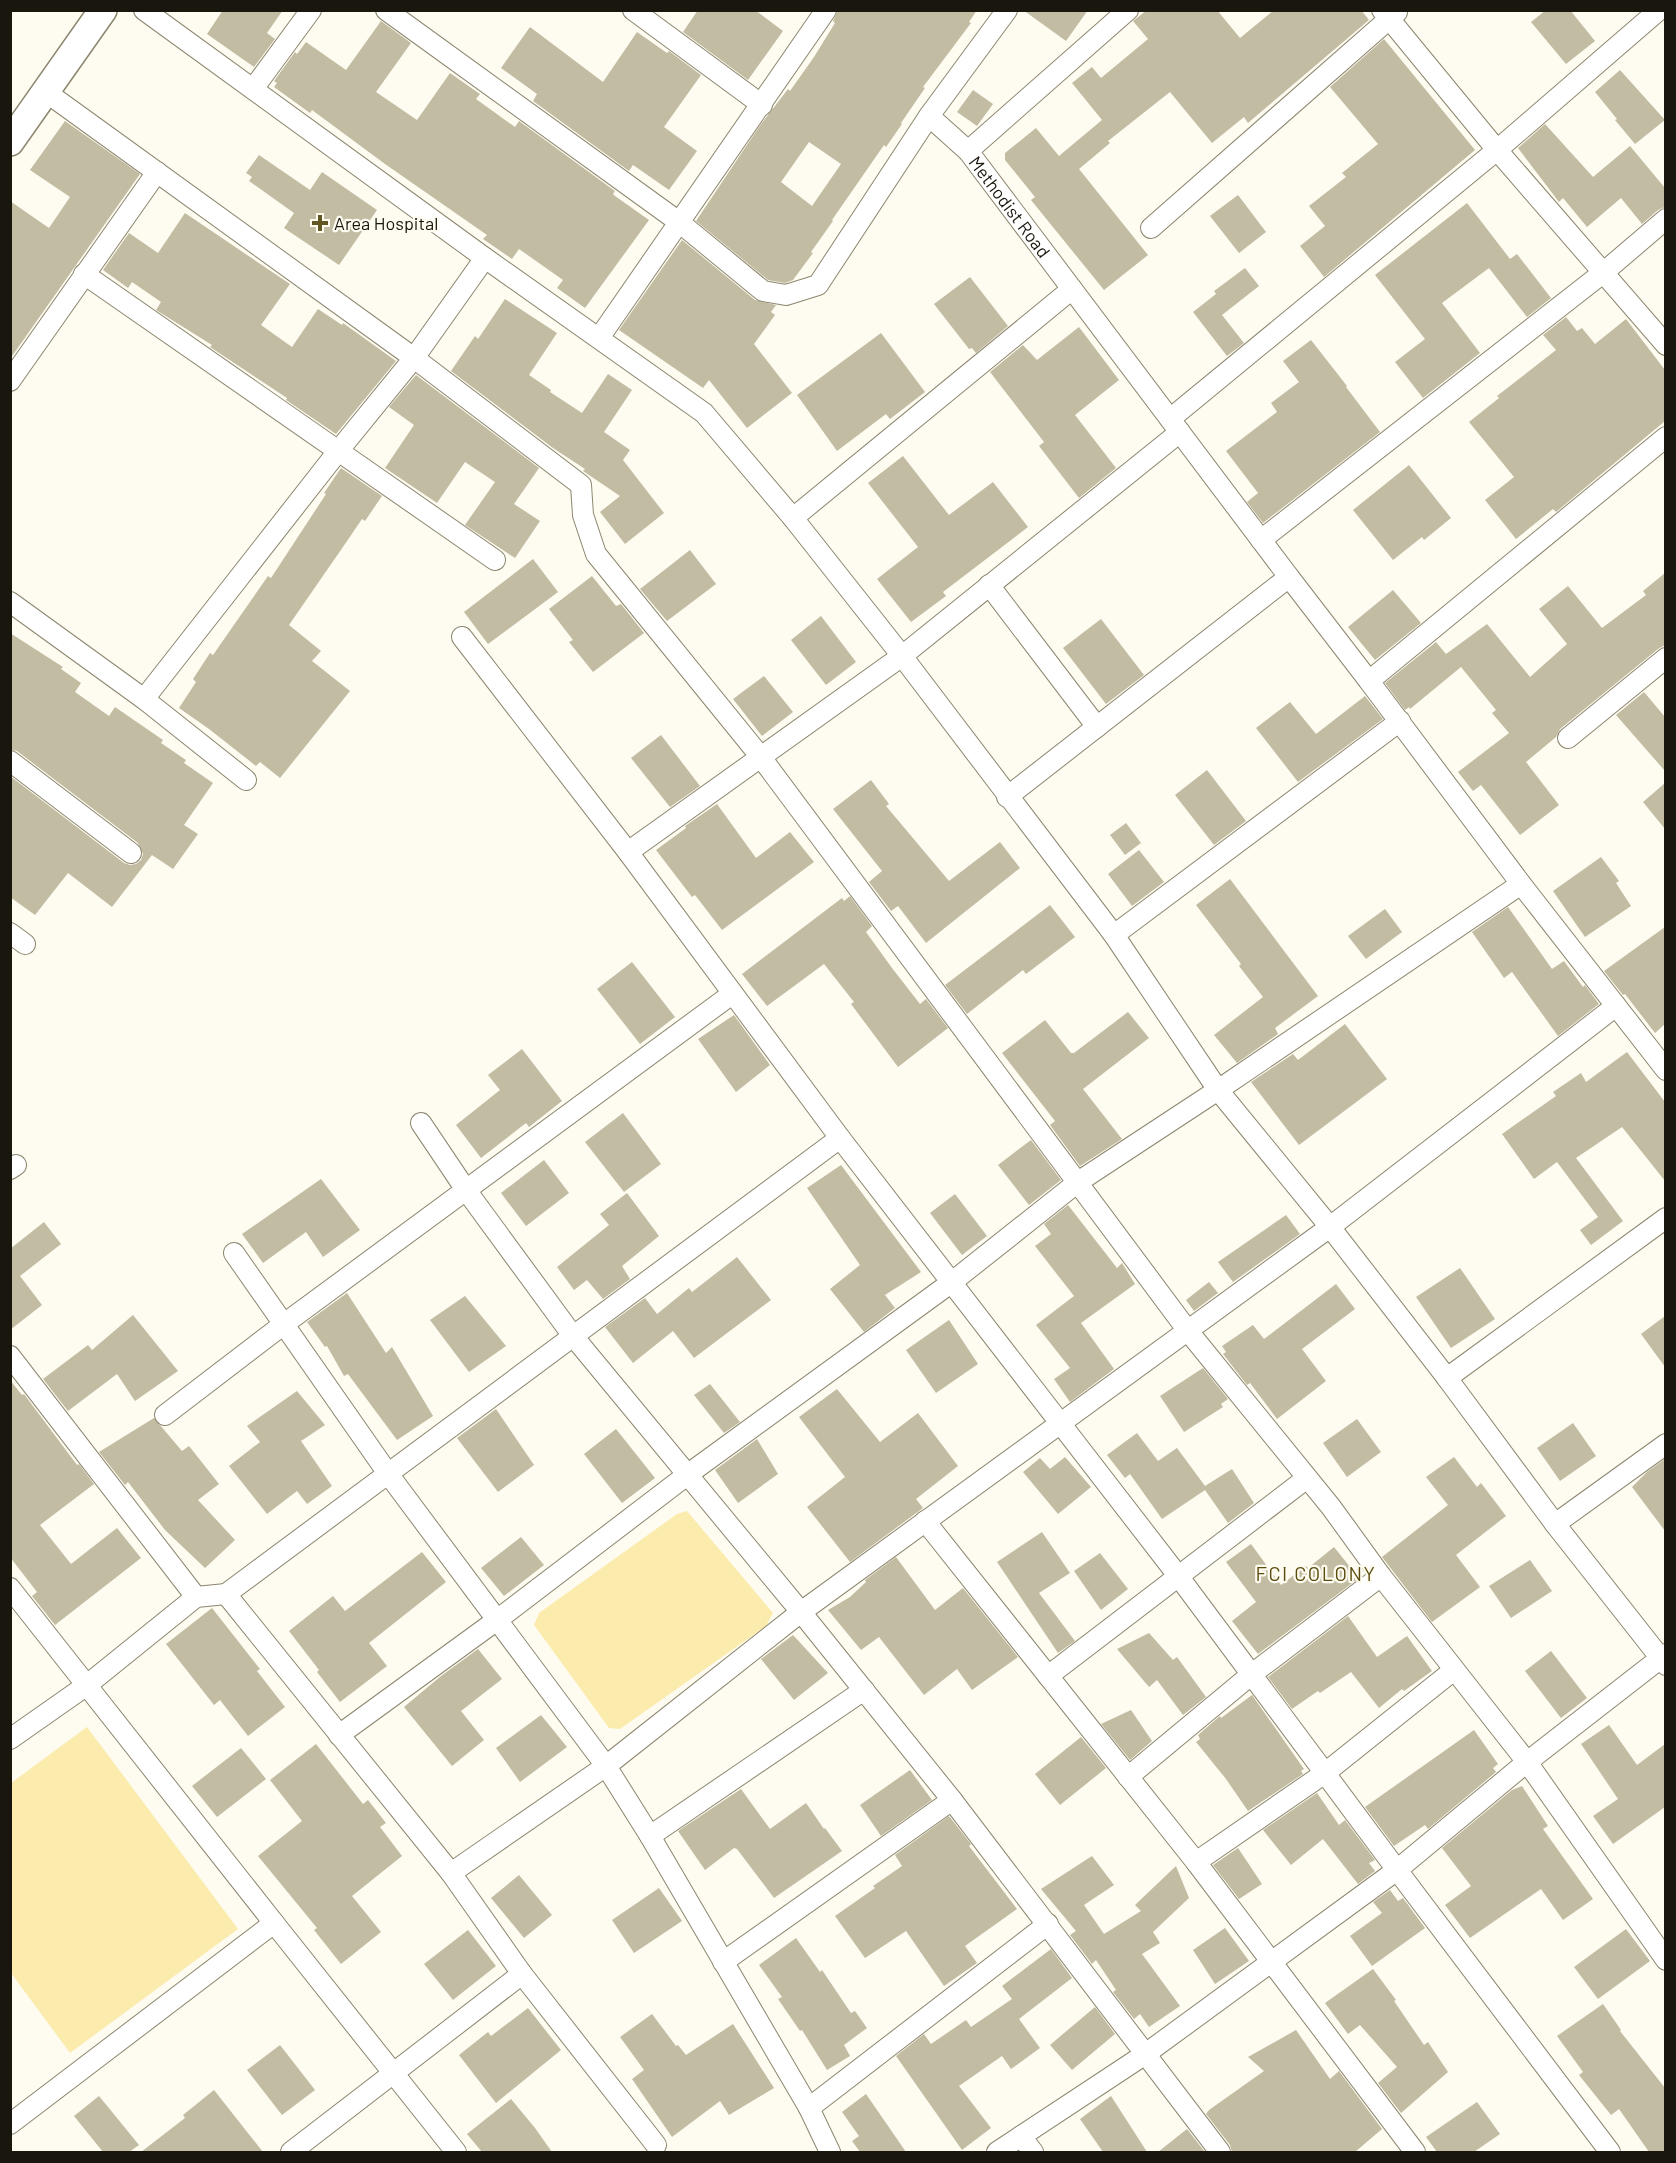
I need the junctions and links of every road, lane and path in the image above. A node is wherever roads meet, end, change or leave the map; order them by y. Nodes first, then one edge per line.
1 (103, 10) edge
2 (144, 10) edge
3 (310, 10) edge
4 (386, 10) edge
5 (633, 10) edge
6 (826, 10) edge
7 (1007, 10) edge
8 (1659, 10) edge
9 (1121, 12) edge
10 (1390, 13) edge
11 (253, 89) junction
12 (46, 92) junction
13 (762, 105) junction
14 (929, 116) junction
15 (10, 142) edge
16 (1497, 150) junction
17 (969, 151) junction
18 (157, 172) junction
19 (1665, 219) edge
20 (679, 222) junction
21 (1151, 228) dead end
22 (485, 258) junction
23 (1604, 272) junction
24 (84, 274) junction
25 (1072, 289) junction
26 (599, 338) junction
27 (1665, 345) edge
28 (414, 358) junction
29 (10, 381) edge
30 (1175, 425) junction
31 (1665, 437) edge
32 (339, 450) junction
33 (794, 518) junction
34 (1261, 540) junction
35 (495, 560) dead end
36 (1289, 577) junction
37 (989, 585) junction
38 (10, 602) edge
39 (462, 637) dead end
40 (902, 656) junction
41 (1665, 658) edge
42 (1369, 681) junction
43 (144, 699) junction
44 (1400, 722) junction
45 (1097, 727) junction
46 (1568, 738) dead end
47 (760, 756) junction
48 (10, 761) edge
49 (246, 780) dead end
50 (1007, 797) junction
51 (628, 852) junction
52 (131, 853) dead end
53 (1521, 884) junction
54 (1114, 935) junction
55 (732, 994) junction
56 (1616, 1006) junction
57 (1665, 1070) edge
58 (1218, 1090) junction
59 (421, 1123) dead end
60 (840, 1138) junction
61 (1078, 1182) junction
62 (466, 1190) junction
63 (1665, 1218) edge
64 (1330, 1227) junction
65 (234, 1253) dead end
66 (952, 1282) junction
67 (284, 1324) junction
68 (1188, 1331) junction
69 (573, 1335) junction
70 (10, 1356) edge
71 (1447, 1378) junction
72 (165, 1415) dead end
73 (1060, 1422) junction
74 (1665, 1444) edge
75 (389, 1475) junction
76 (687, 1475) junction
77 (1307, 1478) junction
78 (925, 1521) junction
79 (1555, 1524) junction
80 (1381, 1576) junction
81 (1179, 1577) junction
82 (10, 1588) edge
83 (226, 1594) junction
84 (196, 1597) junction
85 (801, 1612) junction
86 (497, 1620) junction
87 (1664, 1659) edge
88 (1454, 1670) junction
89 (1252, 1674) junction
90 (1048, 1677) junction
91 (87, 1685) junction
92 (864, 1690) junction
93 (339, 1735) junction
94 (10, 1739) edge
95 (1527, 1762) junction
96 (606, 1766) junction
97 (1325, 1773) junction
98 (1128, 1778) junction
99 (952, 1800) junction
100 (650, 1836) junction
101 (1196, 1862) junction
102 (1396, 1870) junction
103 (451, 1873) junction
104 (274, 1923) junction
105 (1048, 1924) junction
106 (1665, 1960) edge
107 (723, 1962) junction
108 (1271, 1962) junction
109 (522, 1974) junction
110 (1144, 2055) junction
111 (393, 2074) junction
112 (809, 2108) junction
113 (10, 2124) edge
114 (1021, 2136) junction
115 (656, 2145) dead end
116 (291, 2152) edge
117 (456, 2152) edge
118 (830, 2152) edge
119 (997, 2152) edge
120 (1033, 2152) edge
121 (1220, 2152) edge
122 (1415, 2152) edge
123 (1610, 2152) edge

1 - 12 street
2 - 11 street
3 - 11 street
4 - 20 street
5 - 13 street
6 - 13 street
7 - 14 street
8 - 16 street
9 - 17 street, Methodist Road
10 - 16 street
10 - 21 street
11 - 22 street
12 - 15 street
12 - 18 street
13 - 20 street
14 - 17 street
14 - 20 street
16 - 23 street
16 - 30 street
17 - 25 street, Methodist Road
18 - 24 street
18 - 28 street
19 - 23 street
20 - 26 street
22 - 26 street
22 - 28 street
23 - 27 street
23 - 34 street
24 - 29 street
24 - 32 street
25 - 30 street, Methodist Road
25 - 33 street
26 - 33 street
28 - 32 street
28 - 47 street
30 - 34 street, Methodist Road
30 - 37 street
31 - 42 street
32 - 35 street
32 - 43 street
33 - 40 street
34 - 36 street, Methodist Road
36 - 42 street, Methodist Road
36 - 45 street
37 - 40 street
37 - 45 street
38 - 43 street
39 - 51 street
40 - 47 street
40 - 50 street
41 - 46 street
42 - 44 street, Methodist Road
43 - 49 street
44 - 53 street, Methodist Road
44 - 54 street
45 - 50 street
47 - 51 street
47 - 61 street
48 - 52 street
50 - 54 street
51 - 55 street
53 - 56 street, Methodist Road
53 - 58 street
54 - 58 street
55 - 60 street
55 - 62 street
56 - 57 street, Methodist Road
56 - 64 street
58 - 61 street
58 - 64 street
59 - 62 street
60 - 66 street
60 - 69 street
61 - 66 street
61 - 68 street
62 - 67 street
62 - 69 street
63 - 71 street
64 - 68 street
64 - 71 street
65 - 67 street
66 - 73 street
66 - 76 street
67 - 72 street
67 - 75 street
68 - 73 street
68 - 77 street
69 - 75 street
69 - 76 street
70 - 84 street
71 - 79 street
73 - 78 street
73 - 81 street
74 - 79 street
75 - 83 street
75 - 86 street
76 - 85 street
76 - 86 street
77 - 80 street
77 - 81 street
78 - 85 street
78 - 90 street
79 - 87 street
80 - 88 street
80 - 89 street
81 - 89 street
81 - 90 street
82 - 91 street
83 - 84 street
83 - 93 street
84 - 91 street
85 - 92 street
85 - 96 street
86 - 93 street
86 - 96 street
87 - 95 street
88 - 95 street
88 - 97 street
89 - 97 street
89 - 98 street
90 - 98 street
91 - 94 street
91 - 104 street
92 - 99 street
92 - 100 street
93 - 103 street
95 - 102 street
95 - 106 street
96 - 100 street
96 - 103 street
97 - 101 street
97 - 102 street
98 - 101 street
99 - 105 street
99 - 107 street
100 - 107 street
101 - 108 street
102 - 108 street
102 - 123 street
103 - 109 street
104 - 111 street
104 - 113 street
105 - 110 street
105 - 112 street
107 - 112 street
108 - 110 street
108 - 122 street
109 - 111 street
109 - 115 street
110 - 114 street
110 - 121 street
111 - 116 street
111 - 117 street
112 - 118 street
114 - 119 street
114 - 120 street

